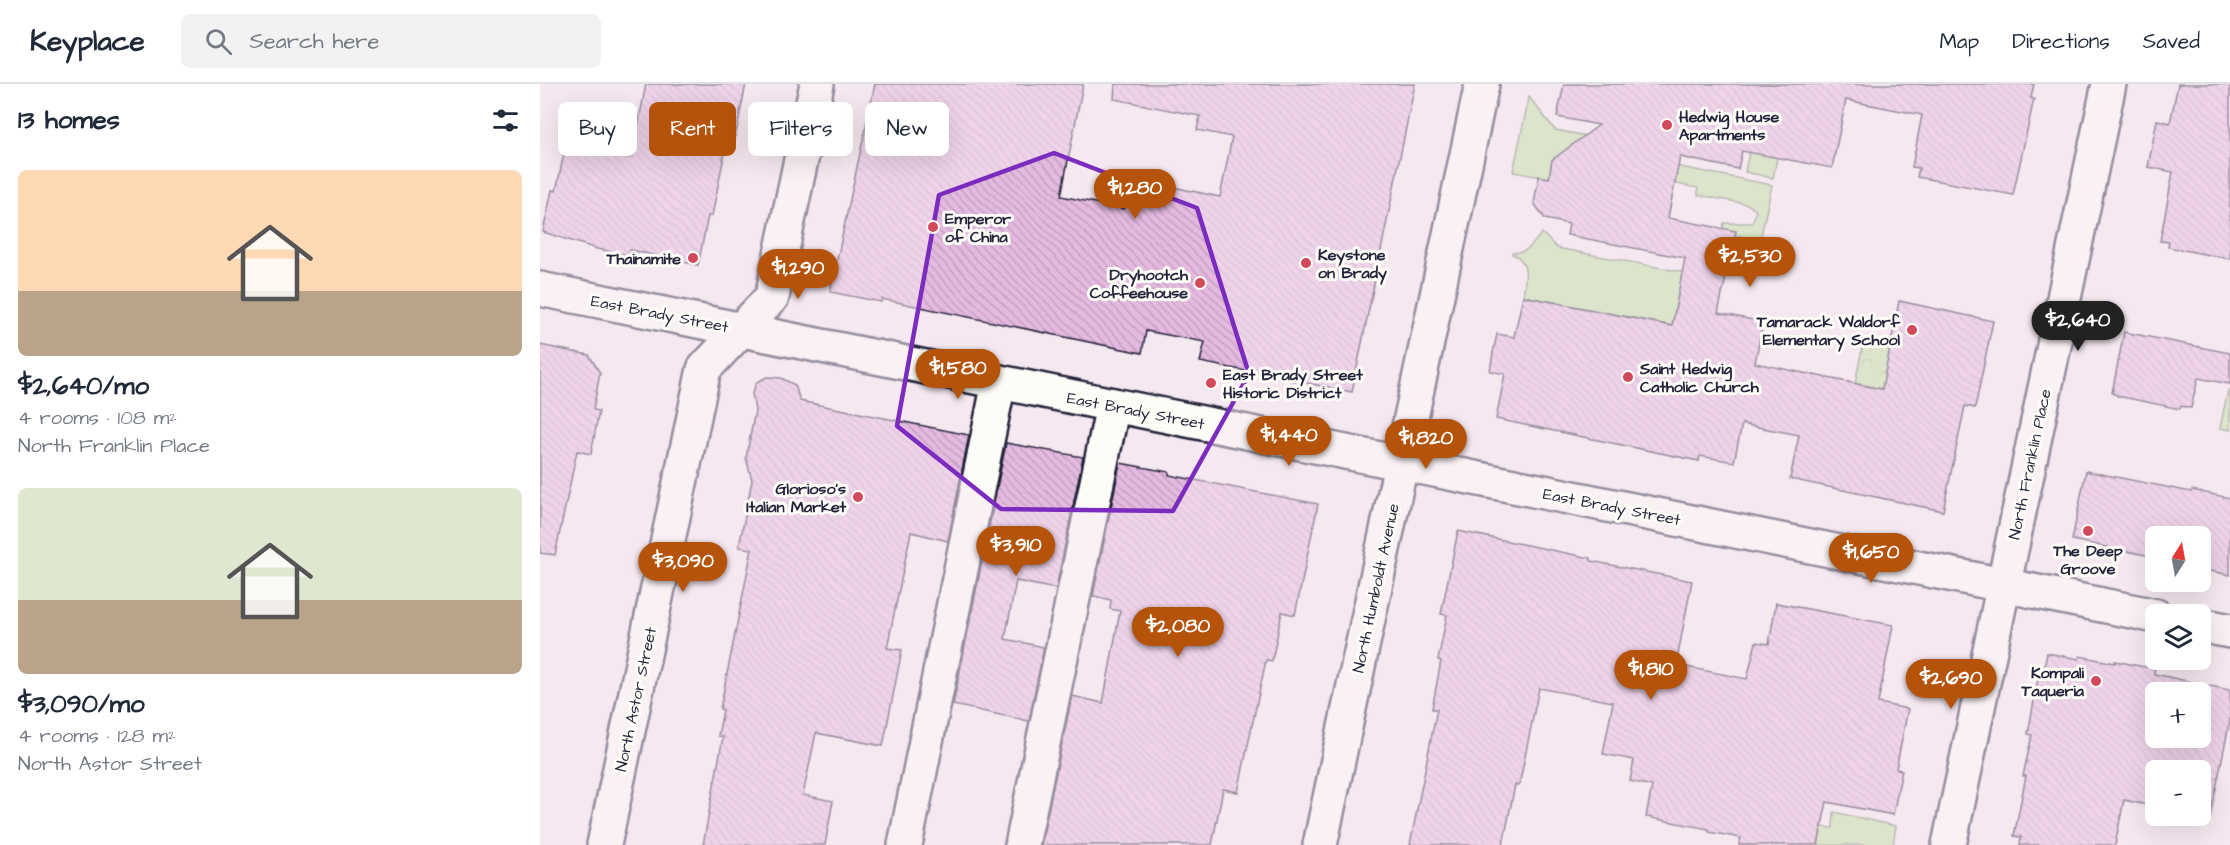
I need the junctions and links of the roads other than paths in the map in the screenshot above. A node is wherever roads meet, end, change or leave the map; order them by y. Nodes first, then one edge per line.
1 (817, 84) edge
2 (1482, 84) edge
3 (2109, 84) edge
4 (540, 289) edge
5 (741, 330) junction
6 (999, 382) junction
7 (1113, 405) junction
8 (1402, 463) junction
9 (2004, 585) junction
10 (2145, 614) edge
11 (2211, 627) edge
12 (2230, 631) edge
13 (604, 845) edge
14 (905, 845) edge
15 (1022, 845) edge
16 (1320, 845) edge
17 (1949, 845) edge

1 - 5 street, North Astor Street
2 - 8 street, North Humboldt Avenue
3 - 9 street, North Franklin Place
4 - 5 street, East Brady Street
5 - 6 street, East Brady Street
5 - 13 street, North Astor Street
6 - 7 street, East Brady Street
6 - 14 street
7 - 8 street, East Brady Street
7 - 15 street
8 - 9 street, East Brady Street
8 - 16 street, North Humboldt Avenue
9 - 10 street, East Brady Street
9 - 17 street, North Franklin Place
11 - 12 street

